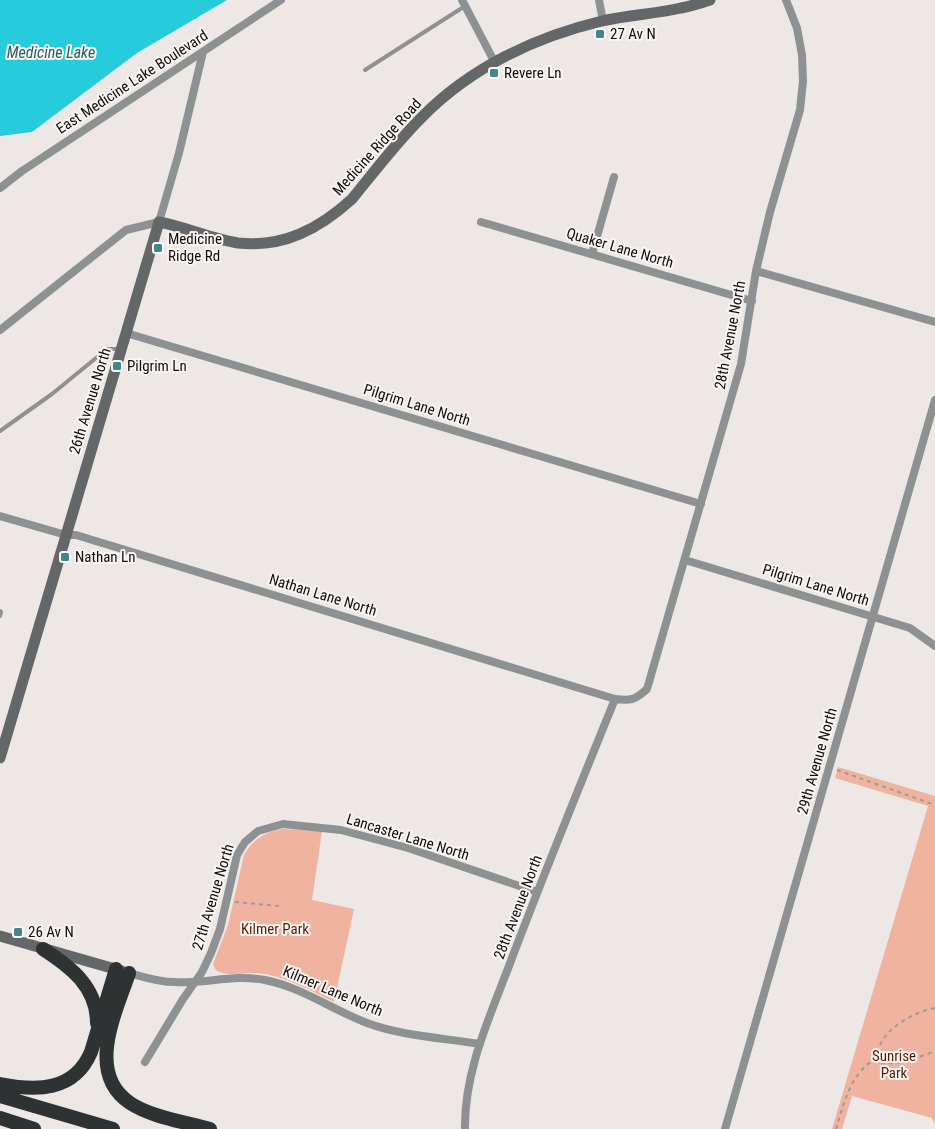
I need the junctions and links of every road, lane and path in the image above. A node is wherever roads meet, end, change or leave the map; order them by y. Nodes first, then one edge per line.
1 (281, 0) edge
2 (600, 0) edge
3 (710, 0) edge
4 (786, 0) edge
5 (463, 3) edge
6 (603, 21) junction
7 (203, 52) junction
8 (494, 61) junction
9 (365, 70) dead end
10 (614, 177) dead end
11 (0, 188) edge
12 (159, 222) junction
13 (481, 222) dead end
14 (592, 254) junction
15 (756, 271) junction
16 (752, 301) junction
17 (935, 322) edge
18 (0, 330) edge
19 (126, 333) junction
20 (121, 349) junction
21 (935, 400) edge
22 (0, 431) edge
23 (701, 504) junction
24 (0, 516) edge
25 (66, 535) junction
26 (685, 560) junction
27 (0, 611) edge
28 (0, 616) edge
29 (873, 616) junction
30 (935, 646) edge
31 (638, 698) joint
32 (615, 699) junction
33 (0, 758) edge
34 (830, 767) junction
35 (935, 805) edge
36 (268, 827) joint
37 (537, 892) junction
38 (227, 900) junction
39 (280, 906) dead end
40 (0, 936) edge
41 (0, 943) edge
42 (25, 944) junction
43 (42, 949) junction
44 (122, 971) junction
45 (195, 982) junction
46 (935, 1008) edge
47 (96, 1034) junction
48 (480, 1044) junction
49 (935, 1051) edge
50 (874, 1060) junction
51 (145, 1062) dead end
52 (0, 1084) edge
53 (0, 1096) edge
54 (0, 1118) edge
55 (34, 1129) edge
56 (113, 1129) edge
57 (210, 1129) edge
58 (465, 1129) edge
59 (725, 1129) edge
60 (836, 1129) edge

1 - 7 street, East Medicine Lake Boulevard
2 - 6 street
3 - 6 street, Medicine Ridge Road
4 - 15 street, 28th Avenue North
5 - 8 street
5 - 9 lane
6 - 8 street, Medicine Ridge Road
7 - 11 street, East Medicine Lake Boulevard
7 - 12 street, 26th Avenue North
8 - 12 street, Medicine Ridge Road
10 - 14 street
12 - 18 street, Medicine Ridge Road
12 - 19 street, 26th Avenue North
13 - 14 street, Quaker Lane North
14 - 16 street, Quaker Lane North
15 - 16 street, 28th Avenue North
15 - 17 street
16 - 23 street, 28th Avenue North
19 - 20 street, 26th Avenue North
19 - 23 street, Pilgrim Lane North
20 - 22 lane
20 - 25 street, 26th Avenue North
21 - 29 street, 29th Avenue North
23 - 26 street, 28th Avenue North
24 - 25 street, Nathan Lane North
25 - 32 street, Nathan Lane North
25 - 33 street, 26th Avenue North
26 - 29 street, Pilgrim Lane North
26 - 31 street, 28th Avenue North
27 - 28 lane
29 - 30 street, Pilgrim Lane North
29 - 34 street, 29th Avenue North
31 - 32 street, Nathan Lane North
32 - 37 street, 28th Avenue North
34 - 35 path
34 - 59 street, 29th Avenue North
36 - 37 street, Lancaster Lane North
36 - 38 street, 27th Avenue North
37 - 48 street, 28th Avenue North
38 - 39 path
38 - 45 street, 27th Avenue North
40 - 42 street, Kilmer Lane North
41 - 42 street
42 - 43 street, Kilmer Lane North
43 - 44 street, Kilmer Lane North
43 - 47 highway
44 - 45 street, Kilmer Lane North
44 - 47 highway
44 - 57 highway
45 - 48 street, Kilmer Lane North
45 - 51 street, 27th Avenue North
46 - 50 path
47 - 52 highway
48 - 58 street, 28th Avenue North
49 - 50 path
50 - 60 path
53 - 56 highway
54 - 55 highway

